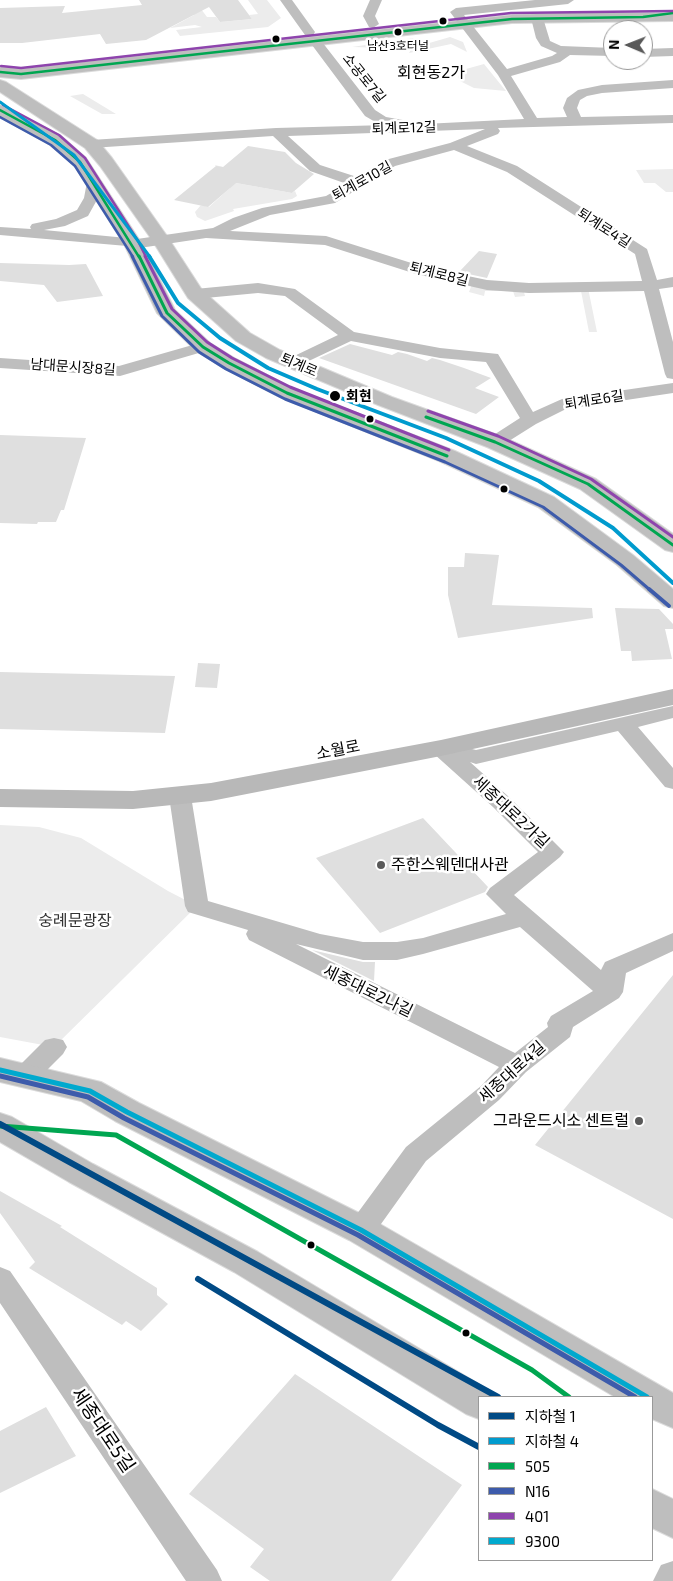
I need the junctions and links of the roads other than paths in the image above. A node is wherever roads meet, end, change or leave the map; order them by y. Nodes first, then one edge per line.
1 (286, 0) edge
2 (376, 0) edge
3 (568, 0) edge
4 (621, 0) edge
5 (661, 0) edge
6 (673, 3) edge
7 (673, 13) edge
8 (643, 17) junction
9 (673, 17) edge
10 (537, 18) junction
11 (460, 19) junction
12 (373, 24) junction
13 (312, 36) junction
14 (567, 51) junction
15 (603, 52) edge
16 (653, 52) edge
17 (673, 52) edge
18 (0, 60) edge
19 (82, 62) junction
20 (29, 68) junction
21 (0, 71) edge
22 (504, 74) junction
23 (673, 84) edge
24 (0, 85) edge
25 (0, 98) edge
26 (49, 100) junction
27 (0, 110) edge
28 (370, 112) junction
29 (673, 119) edge
30 (533, 122) junction
31 (576, 122) junction
32 (502, 125) junction
33 (426, 128) junction
34 (276, 132) junction
35 (84, 140) junction
36 (455, 146) junction
37 (94, 182) junction
38 (356, 182) junction
39 (0, 230) edge
40 (208, 234) junction
41 (161, 240) junction
42 (132, 243) junction
43 (673, 282) edge
44 (651, 286) junction
45 (195, 294) junction
46 (349, 336) junction
47 (203, 347) junction
48 (0, 363) edge
49 (294, 363) junction
50 (673, 374) edge
51 (673, 388) edge
52 (530, 420) junction
53 (495, 442) junction
54 (670, 539) edge
55 (673, 601) edge
56 (673, 686) edge
57 (673, 697) edge
58 (673, 712) edge
59 (624, 724) junction
60 (440, 748) junction
61 (673, 782) edge
62 (0, 785) edge
63 (180, 796) junction
64 (0, 798) edge
65 (208, 909) junction
66 (525, 917) junction
67 (673, 941) edge
68 (610, 992) junction
69 (54, 1047) dead end
70 (517, 1065) junction
71 (13, 1072) edge
72 (0, 1126) edge
73 (0, 1148) edge
74 (81, 1173) junction
75 (361, 1230) junction
76 (0, 1279) edge
77 (645, 1396) edge
78 (653, 1401) edge
79 (478, 1402) edge
80 (673, 1412) edge
81 (653, 1508) edge
82 (673, 1520) edge
83 (673, 1576) edge
84 (205, 1581) edge
85 (670, 1581) edge

1 - 13 street, 소공로7길
2 - 12 street
3 - 11 street
4 - 11 main road
5 - 6 main road
7 - 8 main road
8 - 9 main road
8 - 10 main road
10 - 11 main road
10 - 14 street
11 - 12 main road
11 - 13 main road
11 - 22 street
12 - 13 main road
13 - 19 main road
13 - 28 street, 소공로7길
14 - 15 street
14 - 22 street
16 - 17 street
18 - 20 main road
19 - 20 main road
19 - 26 main road
20 - 21 main road
22 - 30 street
23 - 31 street
24 - 26 main road, 퇴계로
25 - 26 main road
26 - 35 main road, 퇴계로
27 - 37 main road, 퇴계로
28 - 33 street, 소공로7길
28 - 34 street, 퇴계로12길
29 - 31 street, 퇴계로12길
30 - 31 street, 퇴계로12길
30 - 32 street, 퇴계로12길
32 - 33 street, 퇴계로12길
32 - 36 street, 퇴계로10길
33 - 34 street, 퇴계로12길
34 - 35 street, 퇴계로12길
34 - 38 street
35 - 41 main road, 퇴계로
36 - 38 street, 퇴계로10길
36 - 44 street, 퇴계로4길
37 - 39 street
37 - 42 main road, 퇴계로
38 - 40 street, 퇴계로10길
39 - 42 street, 퇴계로10길
40 - 41 street, 퇴계로10길
40 - 44 street, 퇴계로8길
41 - 42 street, 퇴계로10길
41 - 45 main road, 퇴계로
42 - 47 main road, 퇴계로
43 - 44 street, 퇴계로8길
44 - 50 street, 퇴계로4길
45 - 46 street
45 - 49 main road, 퇴계로
46 - 49 street
46 - 52 street
47 - 48 street, 남대문시장8길
47 - 55 main road, 퇴계로
49 - 53 main road, 퇴계로
51 - 52 street, 퇴계로6길
52 - 53 street, 퇴계로6길
53 - 54 main road, 퇴계로
56 - 62 main road, 소월로
57 - 60 main road, 소월로
58 - 59 street, 소월로
59 - 60 street, 소월로
59 - 61 street
60 - 63 main road, 소월로
60 - 66 street, 세종대로2가길
63 - 64 main road, 소월로
63 - 65 street
65 - 66 street
65 - 70 street, 세종대로2나길
66 - 68 street, 세종대로2가길
67 - 68 street
68 - 70 street, 세종대로4길
69 - 71 street
70 - 75 street, 세종대로4길
71 - 75 main road
72 - 74 main road
73 - 74 main road
74 - 79 main road
75 - 77 main road
76 - 84 street, 세종대로5길
78 - 80 main road
81 - 82 main road
83 - 85 street

